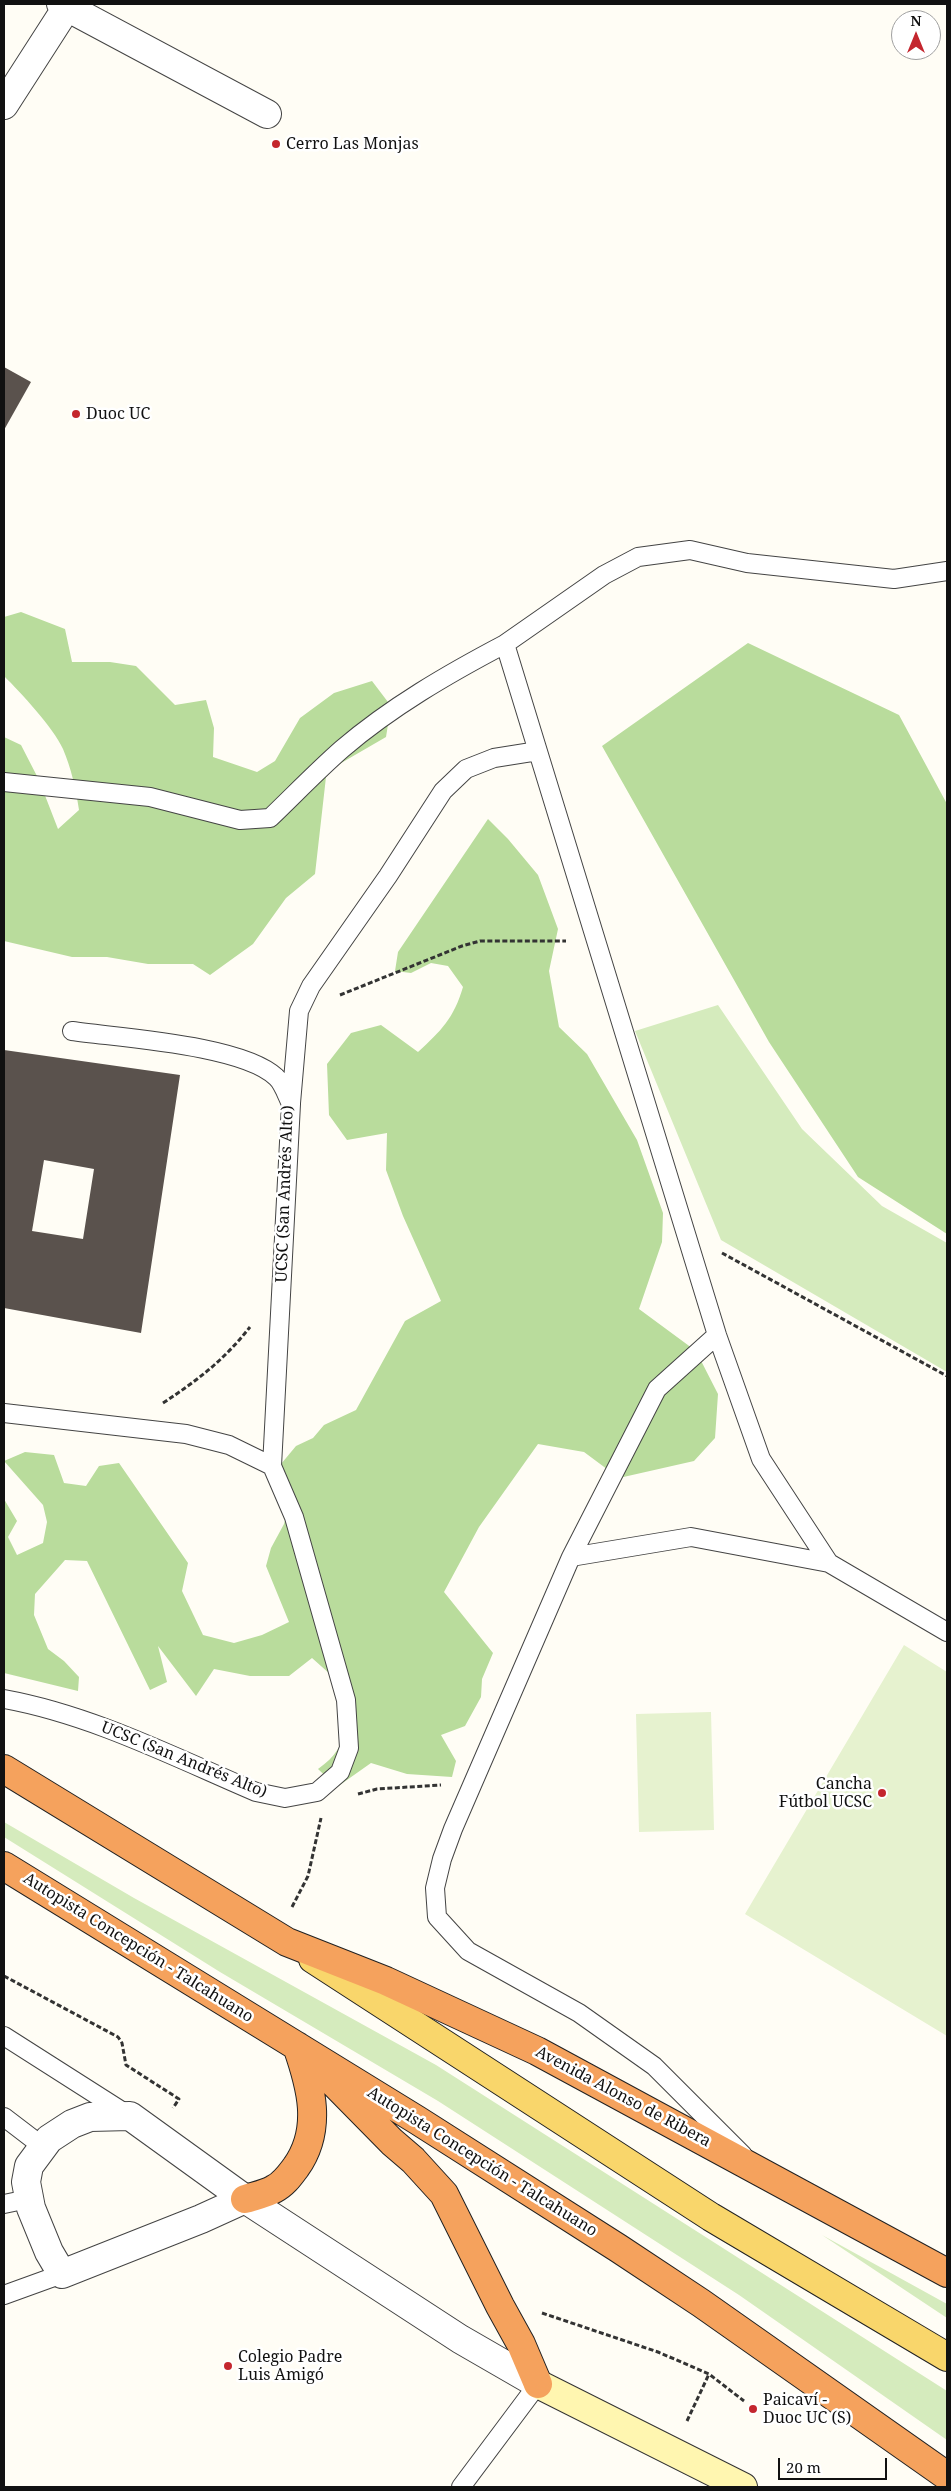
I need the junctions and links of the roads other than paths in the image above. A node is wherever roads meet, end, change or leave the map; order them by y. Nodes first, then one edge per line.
1 (64, 6) edge
2 (4, 105) edge
3 (267, 114) dead end
4 (947, 572) edge
5 (505, 644) junction
6 (538, 751) junction
7 (4, 782) edge
8 (72, 1031) dead end
9 (291, 1104) junction
10 (717, 1335) junction
11 (4, 1413) edge
12 (272, 1466) junction
13 (571, 1557) junction
14 (829, 1563) junction
15 (947, 1632) edge
16 (4, 1699) edge
17 (4, 1770) edge
18 (4, 1866) edge
19 (287, 1942) junction
20 (4, 2036) edge
21 (297, 2046) junction
22 (130, 2116) junction
23 (4, 2117) edge
24 (42, 2146) junction
25 (758, 2169) junction
26 (245, 2199) junction
27 (16, 2202) edge
28 (947, 2273) edge
29 (62, 2274) junction
30 (4, 2295) edge
31 (947, 2357) edge
32 (538, 2384) junction
33 (947, 2476) edge
34 (461, 2487) edge
35 (743, 2487) edge

1 - 2 street
1 - 3 street
4 - 5 lane
5 - 6 lane
5 - 7 lane
6 - 9 lane
6 - 10 lane
8 - 9 lane, UCSC (San Andrés Alto)
9 - 12 lane, UCSC (San Andrés Alto)
10 - 13 lane
10 - 14 lane
11 - 12 lane
12 - 16 lane, UCSC (San Andrés Alto)
13 - 14 lane
13 - 25 lane
14 - 15 lane
17 - 19 highway
18 - 21 highway, Autopista Concepción - Talcahuano
19 - 25 highway, Avenida Alonso de Ribera
19 - 31 main road
20 - 22 lane
21 - 26 highway
21 - 32 highway
21 - 33 highway, Autopista Concepción - Talcahuano
22 - 24 street
22 - 26 street
23 - 24 lane
24 - 27 street
25 - 28 highway, Avenida Alonso de Ribera
26 - 29 street
26 - 32 street
27 - 29 street
29 - 30 lane
32 - 34 lane
32 - 35 street

